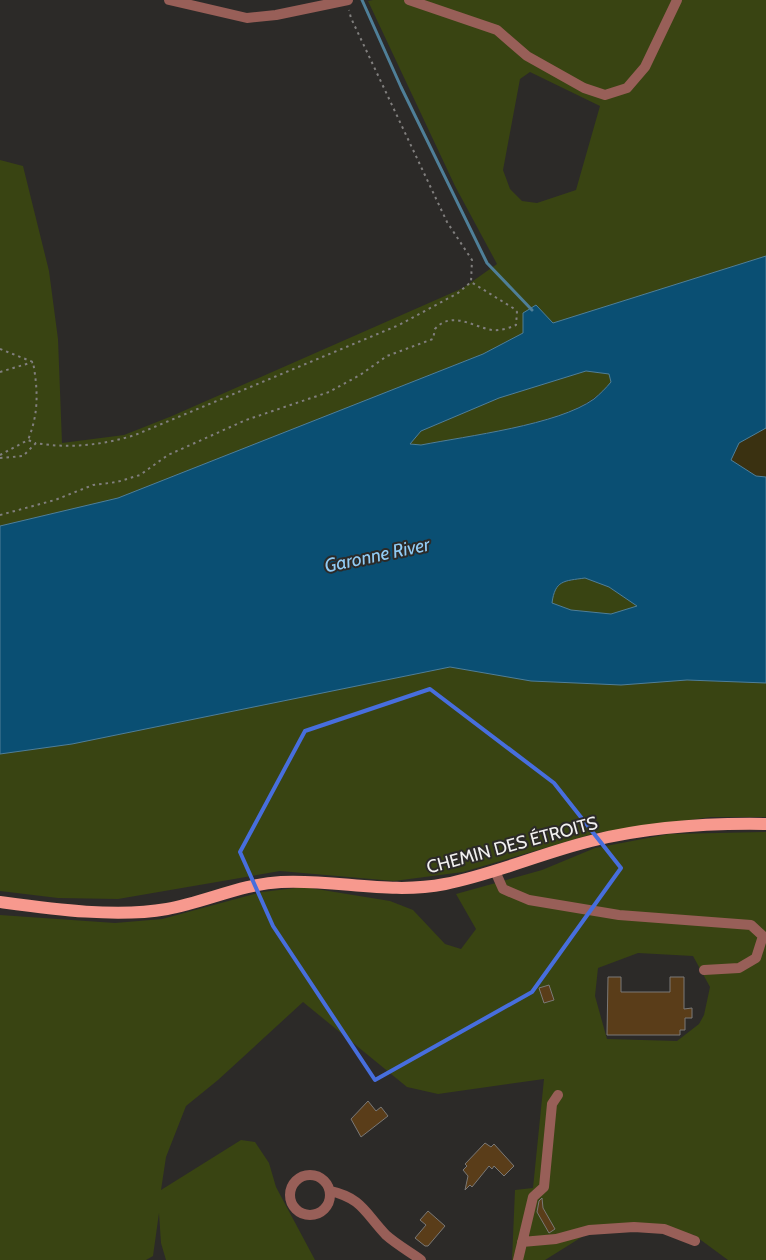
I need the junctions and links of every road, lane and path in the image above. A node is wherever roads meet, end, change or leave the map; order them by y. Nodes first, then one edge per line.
1 (169, 0) edge
2 (348, 0) edge
3 (409, 0) edge
4 (677, 0) edge
5 (471, 282) junction
6 (0, 349) edge
7 (33, 362) junction
8 (0, 372) edge
9 (28, 440) junction
10 (36, 443) junction
11 (0, 457) edge
12 (0, 515) edge
13 (766, 824) edge
14 (495, 870) junction
15 (0, 902) edge
16 (704, 970) dead end
17 (558, 1095) dead end
18 (330, 1191) junction
19 (695, 1240) dead end
20 (522, 1242) junction
21 (421, 1260) edge
22 (518, 1260) edge

1 - 2 street
2 - 5 path
3 - 4 street
5 - 10 path
5 - 12 path
6 - 7 path
7 - 8 path
7 - 9 path
9 - 10 path
9 - 11 path
10 - 11 path
13 - 14 main road, CHEMIN DES ÉTROITS
14 - 15 main road, CHEMIN DES ÉTROITS
14 - 16 street
17 - 20 street
18 - 18 street
18 - 21 street
19 - 20 street
20 - 22 street

